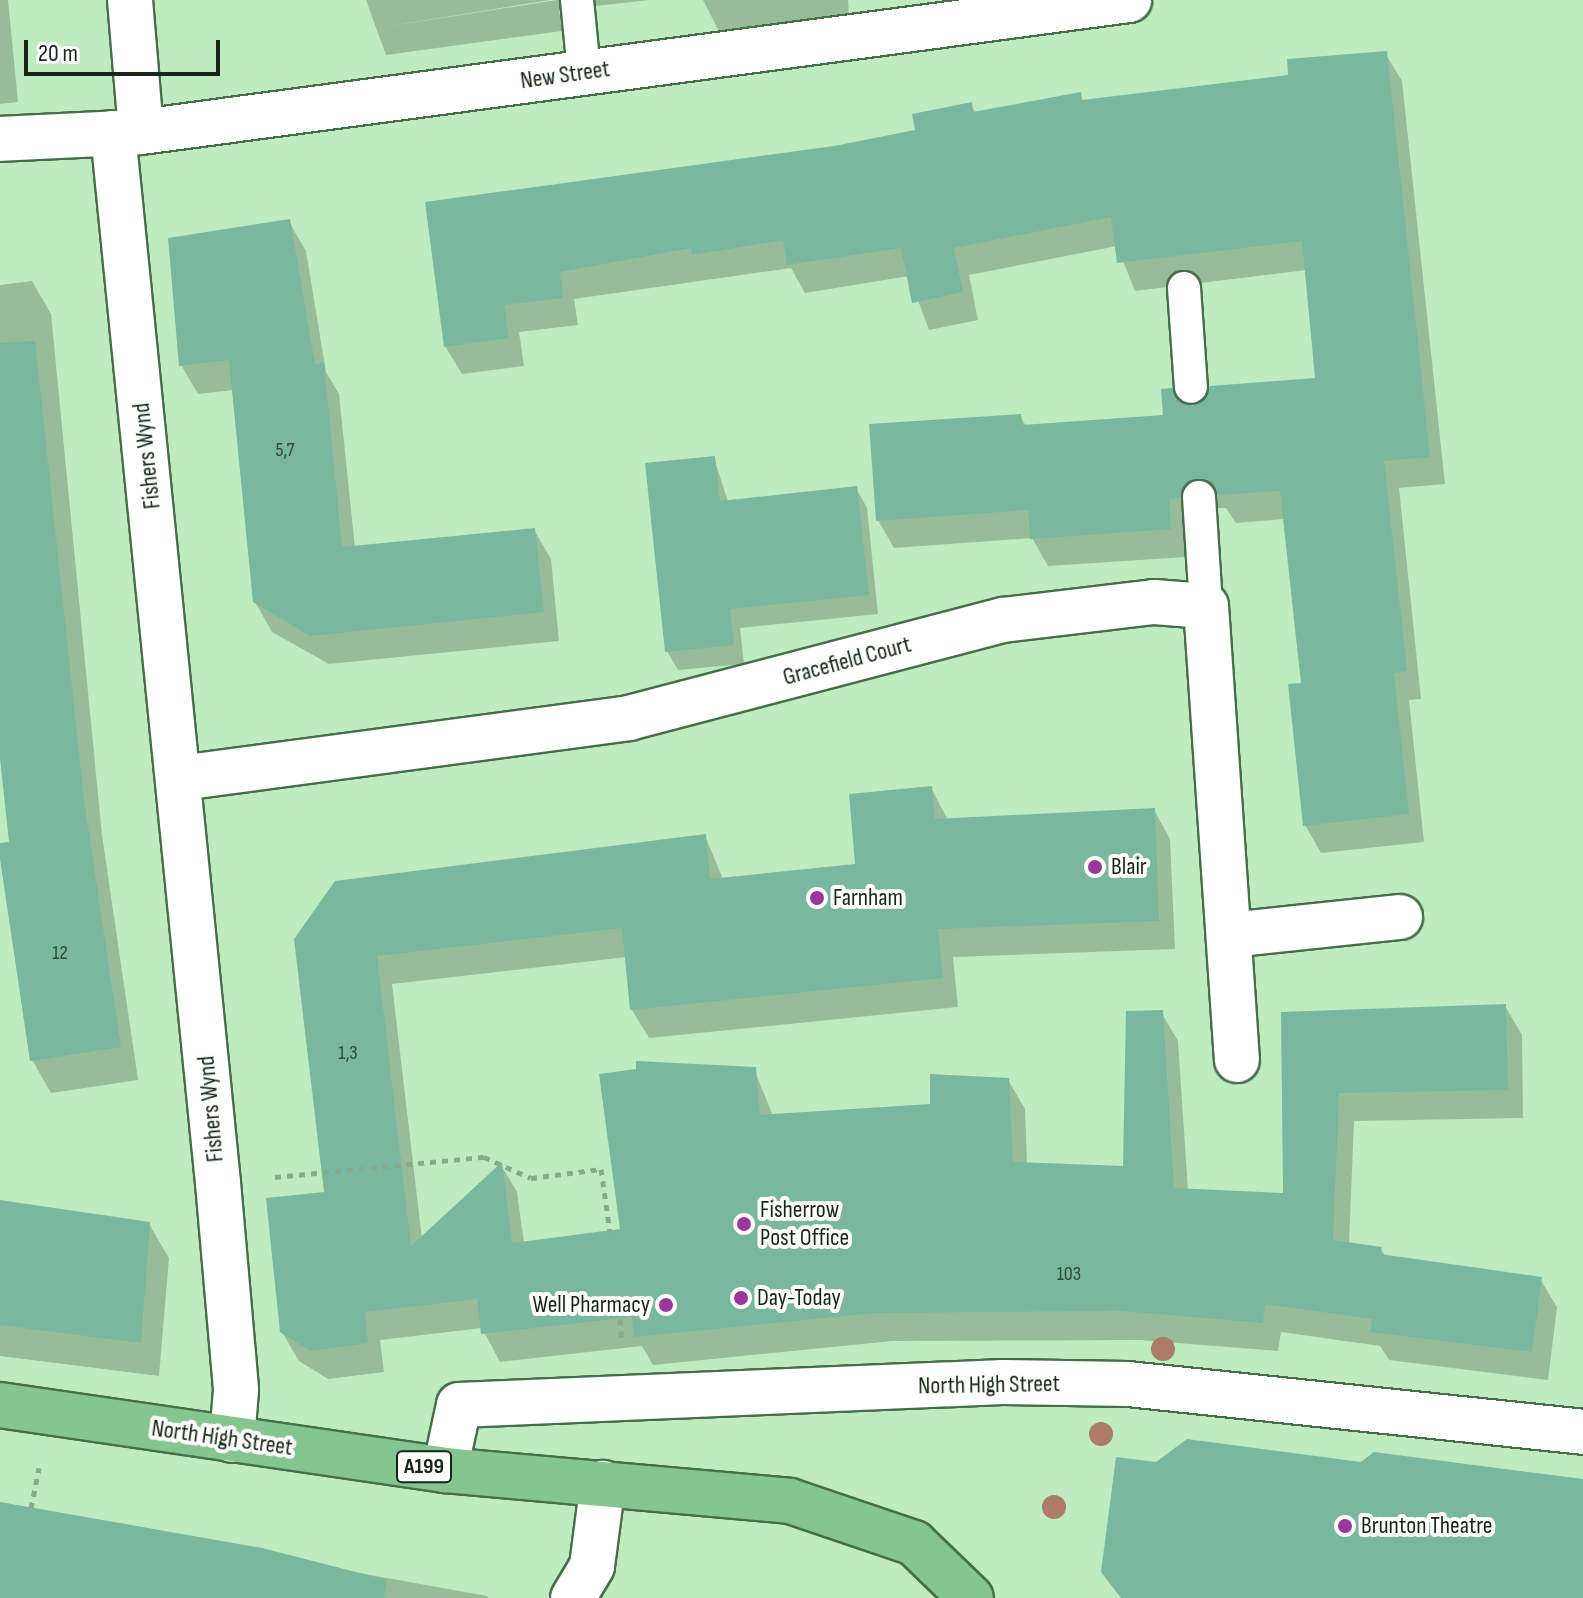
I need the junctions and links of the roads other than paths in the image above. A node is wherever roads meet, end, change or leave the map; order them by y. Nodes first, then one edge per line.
1 (130, 0) edge
2 (577, 0) edge
3 (1129, 0) edge
4 (584, 72) junction
5 (127, 133) junction
6 (0, 139) edge
7 (1184, 288) dead end
8 (1191, 387) dead end
9 (1199, 497) dead end
10 (1206, 606) junction
11 (181, 778) junction
12 (1400, 917) dead end
13 (1229, 935) junction
14 (1237, 1060) dead end
15 (0, 1405) edge
16 (1583, 1432) edge
17 (232, 1440) junction
18 (445, 1470) junction
19 (603, 1483) junction
20 (573, 1598) edge
21 (971, 1598) edge

1 - 5 street, Fishers Wynd
2 - 4 lane
3 - 4 street, New Street
4 - 5 street, New Street
5 - 6 street, New Street
5 - 11 street, Fishers Wynd
7 - 8 lane
9 - 10 lane
10 - 11 street, Gracefield Court
10 - 13 street
11 - 17 street, Fishers Wynd
12 - 13 street
13 - 14 street
15 - 17 main road, North High Street / A199
16 - 18 street, North High Street
17 - 18 main road, North High Street / A199
18 - 19 main road, North High Street / A199
19 - 20 street
19 - 21 main road, North High Street / A199

